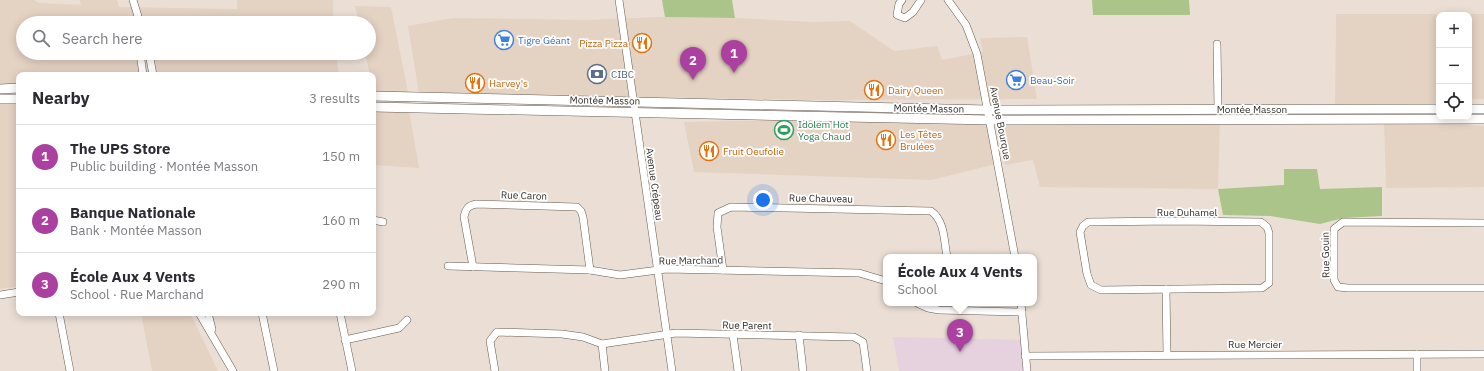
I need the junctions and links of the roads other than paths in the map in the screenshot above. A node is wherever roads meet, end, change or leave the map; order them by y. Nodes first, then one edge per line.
1 (133, 0) edge
2 (619, 0) edge
3 (902, 0) edge
4 (921, 0) edge
5 (948, 0) edge
6 (138, 16) edge
7 (1217, 44) dead end
8 (141, 60) edge
9 (150, 60) edge
10 (143, 72) edge
11 (152, 72) edge
12 (16, 88) edge
13 (0, 89) edge
14 (376, 96) edge
15 (0, 99) edge
16 (16, 99) edge
17 (634, 102) junction
18 (803, 106) junction
19 (376, 107) edge
20 (1218, 109) junction
21 (1436, 109) edge
22 (1472, 109) edge
23 (1484, 109) edge
24 (988, 110) junction
25 (635, 112) junction
26 (802, 115) junction
27 (1484, 119) edge
28 (990, 120) junction
29 (376, 221) edge
30 (383, 222) dead end
31 (1484, 223) edge
32 (946, 254) edge
33 (1014, 254) edge
34 (448, 266) dead end
35 (473, 266) junction
36 (590, 270) junction
37 (657, 270) junction
38 (723, 270) junction
39 (883, 280) edge
40 (1484, 288) edge
41 (1166, 289) junction
42 (16, 292) edge
43 (0, 295) edge
44 (924, 306) edge
45 (955, 306) edge
46 (1021, 306) edge
47 (956, 311) junction
48 (1022, 312) junction
49 (60, 316) edge
50 (202, 316) edge
51 (209, 316) edge
52 (263, 316) edge
53 (341, 316) edge
54 (407, 320) dead end
55 (667, 334) junction
56 (213, 335) junction
57 (733, 335) junction
58 (799, 335) junction
59 (345, 340) junction
60 (602, 344) junction
61 (1167, 354) junction
62 (1417, 354) junction
63 (1484, 354) edge
64 (1025, 356) junction
65 (70, 371) edge
66 (233, 371) edge
67 (274, 371) edge
68 (352, 371) edge
69 (495, 371) edge
70 (605, 371) edge
71 (672, 371) edge
72 (738, 371) edge
73 (803, 371) edge
74 (867, 371) edge
75 (1027, 371) edge
76 (1417, 371) edge

1 - 6 street
2 - 17 street, Avenue Crépeau
3 - 4 street
5 - 24 street, Avenue Bourque
7 - 20 street
8 - 10 street
9 - 11 street
12 - 13 main road
14 - 17 main road, Montée Masson
15 - 16 main road
17 - 18 main road, Montée Masson
17 - 25 street, Avenue Crépeau
18 - 24 main road, Montée Masson
18 - 26 main road
19 - 25 main road, Montée Masson
20 - 21 main road, Montée Masson
20 - 24 main road, Montée Masson
22 - 23 main road
24 - 28 street, Avenue Bourque
25 - 26 main road, Montée Masson
25 - 37 street, Avenue Crépeau
26 - 28 main road, Montée Masson
27 - 28 main road, Montée Masson
28 - 33 street, Avenue Bourque
29 - 30 street
31 - 40 street, Rue Gouin
32 - 38 street, Rue Chauveau
34 - 35 street, Rue Marchand
35 - 36 street, Rue Marchand
35 - 36 street, Rue Caron
36 - 37 street, Rue Marchand
37 - 38 street, Rue Marchand
37 - 55 street, Avenue Crépeau
38 - 39 street, Rue Marchand
41 - 41 street, Rue Duhamel
41 - 61 street
42 - 43 street
44 - 47 street
45 - 47 street
46 - 48 street
47 - 48 street
48 - 64 street
49 - 65 street
50 - 56 street
51 - 56 street
52 - 67 street
53 - 59 street
54 - 59 street
55 - 57 street, Rue Parent
55 - 60 street, Rue Parent
55 - 71 street, Avenue Crépeau
56 - 66 street
57 - 58 street, Rue Parent
57 - 72 street
58 - 73 street
58 - 74 street, Rue Parent
59 - 68 street
60 - 69 street, Rue Parent
60 - 70 street
61 - 62 street, Rue Mercier
61 - 64 street, Rue Mercier
62 - 63 street, Rue Mercier
62 - 76 street
64 - 75 street

